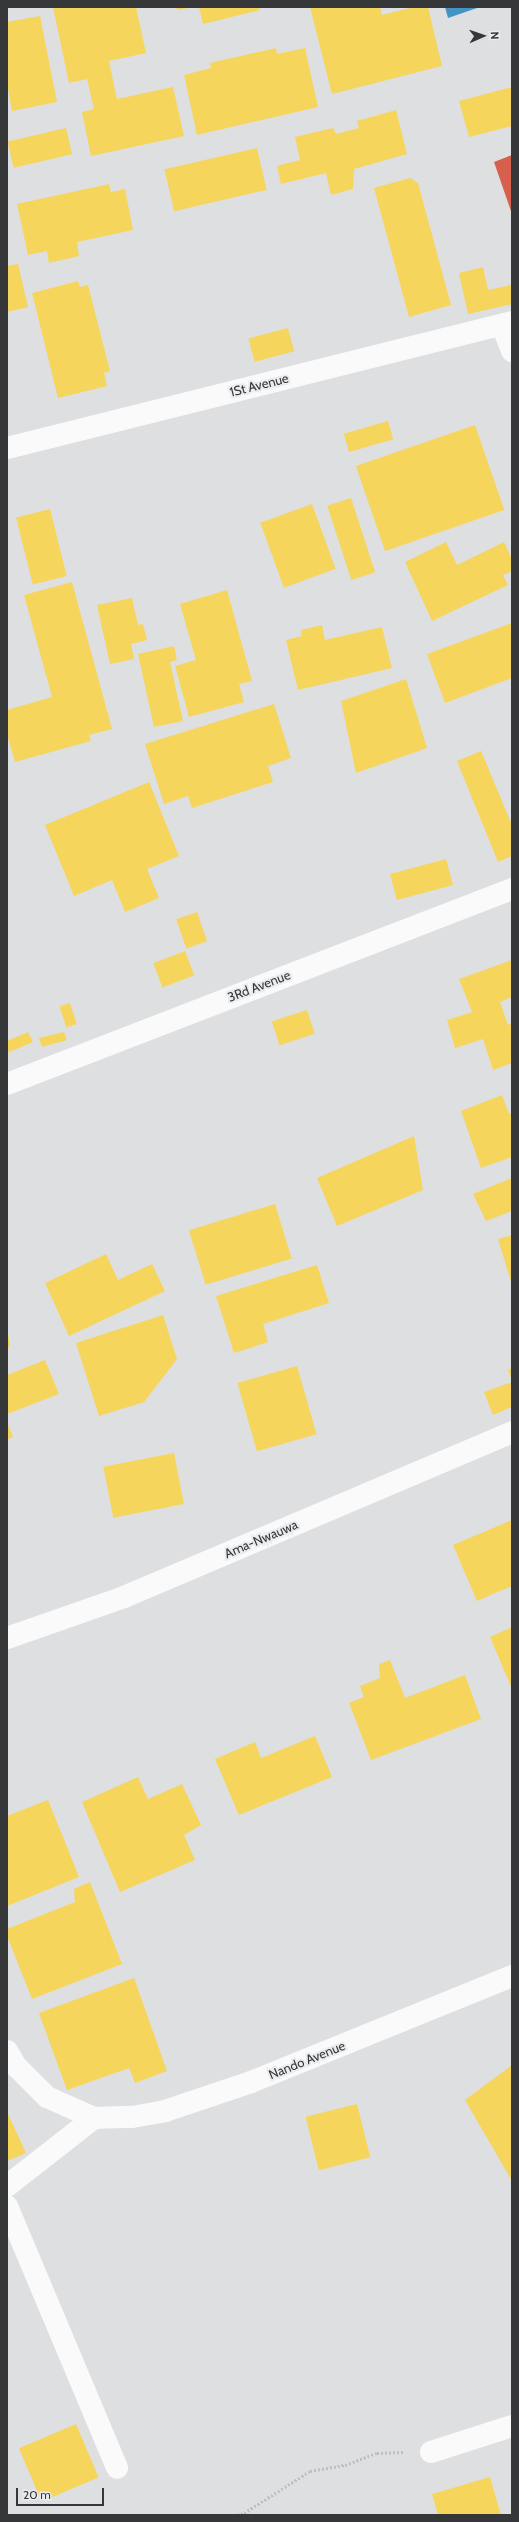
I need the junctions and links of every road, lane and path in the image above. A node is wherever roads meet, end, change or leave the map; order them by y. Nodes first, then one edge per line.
1 (507, 324) edge
2 (512, 351) edge
3 (7, 448) edge
4 (512, 889) edge
5 (7, 1084) edge
6 (512, 1432) edge
7 (7, 1638) edge
8 (512, 1976) edge
9 (7, 2051) edge
10 (94, 2118) junction
11 (7, 2186) edge
12 (7, 2206) edge
13 (512, 2426) edge
14 (431, 2452) joint
15 (117, 2468) dead end
16 (237, 2515) edge

1 - 2 street
1 - 3 street, 1St Avenue
4 - 5 street, 3Rd Avenue
6 - 7 street, Ama-Nwauwa
8 - 10 street, Nando Avenue
9 - 10 street
10 - 11 street
12 - 15 street
13 - 14 street
14 - 16 path

